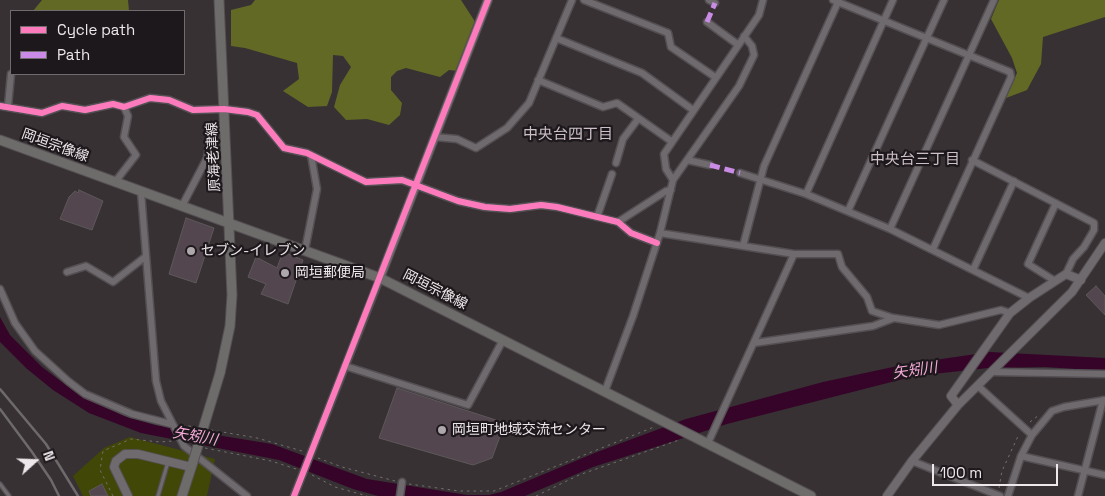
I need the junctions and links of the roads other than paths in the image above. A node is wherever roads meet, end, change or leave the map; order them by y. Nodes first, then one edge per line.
1 (219, 0) edge
2 (488, 0) edge
3 (572, 0) edge
4 (584, 0) edge
5 (762, 0) edge
6 (893, 0) edge
7 (944, 0) edge
8 (994, 0) edge
9 (837, 1) edge
10 (884, 21) junction
11 (707, 22) dead end
12 (744, 36) junction
13 (556, 38) junction
14 (926, 38) junction
15 (737, 44) junction
16 (969, 55) junction
17 (11, 75) edge
18 (715, 77) junction
19 (538, 80) junction
20 (0, 106) edge
21 (8, 106) junction
22 (124, 107) junction
23 (224, 109) junction
24 (693, 110) junction
25 (638, 119) junction
26 (225, 127) junction
27 (435, 137) junction
28 (0, 140) edge
29 (672, 141) junction
30 (311, 155) junction
31 (687, 160) junction
32 (972, 160) junction
33 (616, 163) dead end
34 (710, 165) dead end
35 (740, 173) dead end
36 (612, 174) dead end
37 (760, 178) junction
38 (673, 180) junction
39 (115, 182) junction
40 (1014, 182) junction
41 (416, 185) junction
42 (671, 190) junction
43 (141, 192) junction
44 (806, 194) junction
45 (1056, 203) junction
46 (182, 206) junction
47 (848, 211) junction
48 (597, 217) junction
49 (618, 222) junction
50 (230, 223) junction
51 (890, 229) junction
52 (660, 233) junction
53 (657, 242) junction
54 (1105, 242) edge
55 (743, 246) junction
56 (932, 248) junction
57 (306, 250) junction
58 (794, 254) junction
59 (145, 258) junction
60 (973, 270) junction
61 (67, 272) dead end
62 (1066, 274) junction
63 (380, 278) junction
64 (1081, 280) junction
65 (1055, 281) junction
66 (0, 288) edge
67 (1028, 298) junction
68 (1010, 313) junction
69 (894, 318) junction
70 (503, 340) junction
71 (754, 344) junction
72 (345, 366) junction
73 (995, 370) junction
74 (1105, 374) edge
75 (978, 386) junction
76 (604, 391) junction
77 (1104, 400) edge
78 (958, 405) junction
79 (171, 424) junction
80 (1032, 435) junction
81 (708, 443) junction
82 (1021, 456) junction
83 (912, 461) junction
84 (169, 462) junction
85 (192, 465) junction
86 (1085, 470) junction
87 (1105, 474) edge
88 (402, 482) road end
89 (0, 484) edge
90 (10, 496) edge
91 (128, 496) edge
92 (158, 496) edge
93 (182, 496) edge
94 (247, 496) edge
95 (294, 496) edge
96 (400, 496) edge
97 (811, 496) edge
98 (887, 496) edge
99 (1000, 496) edge
100 (1008, 496) edge
101 (1078, 496) edge

1 - 23 main road, 原海老津線
2 - 27 street
3 - 13 street
4 - 18 street
5 - 12 street
6 - 10 street
7 - 14 street
8 - 16 street
9 - 10 street
9 - 37 street
10 - 14 street
10 - 44 street
11 - 15 street
12 - 15 street
12 - 31 street
13 - 19 street
13 - 24 street
14 - 16 street
14 - 47 street
15 - 18 street
16 - 32 street
16 - 51 street
17 - 21 street
18 - 24 street
19 - 25 street
19 - 27 street
20 - 21 street
21 - 22 street
22 - 23 street
22 - 39 street
23 - 26 main road, 原海老津線
23 - 30 street
24 - 29 street
25 - 29 street
25 - 33 street
26 - 46 street
26 - 50 main road, 原海老津線
27 - 41 street
28 - 39 main road, 岡垣宗像線
29 - 38 street
30 - 41 street
30 - 57 street
31 - 34 street
31 - 38 street
32 - 40 street
32 - 56 street
35 - 37 street
36 - 48 street
37 - 44 street
37 - 55 street
38 - 42 street
39 - 43 main road, 岡垣宗像線
40 - 45 street
40 - 60 street
41 - 48 street
41 - 63 street
42 - 49 street
42 - 52 street
43 - 46 main road, 岡垣宗像線
43 - 59 street
44 - 47 street
45 - 62 street
45 - 65 street
46 - 50 main road, 岡垣宗像線
47 - 51 street
48 - 49 street
49 - 53 street
50 - 57 main road, 岡垣宗像線
50 - 85 main road, 原海老津線, bridge
51 - 56 street
52 - 53 street
52 - 55 street
53 - 76 street
54 - 64 street
55 - 58 street
56 - 60 street
57 - 63 main road, 岡垣宗像線
58 - 69 street
58 - 71 street
59 - 61 street
59 - 79 street
60 - 67 street
62 - 64 street
62 - 65 street
63 - 70 main road, 岡垣宗像線
63 - 72 street
64 - 73 street
65 - 67 street
66 - 79 street
67 - 68 street
68 - 69 street
68 - 78 street
69 - 71 street
70 - 72 street
70 - 76 main road, 岡垣宗像線
71 - 81 street
72 - 95 street
73 - 74 street
73 - 75 street
75 - 78 street
75 - 80 street
76 - 81 main road, 岡垣宗像線
77 - 80 street
77 - 86 street
78 - 83 street
79 - 94 street
80 - 82 street
81 - 97 main road, 岡垣宗像線
82 - 86 street
82 - 100 street
83 - 98 street
83 - 99 street
84 - 85 street
84 - 91 street
84 - 92 lane
85 - 93 main road, 原海老津線
86 - 87 street
86 - 101 street
88 - 96 street
89 - 90 lane

